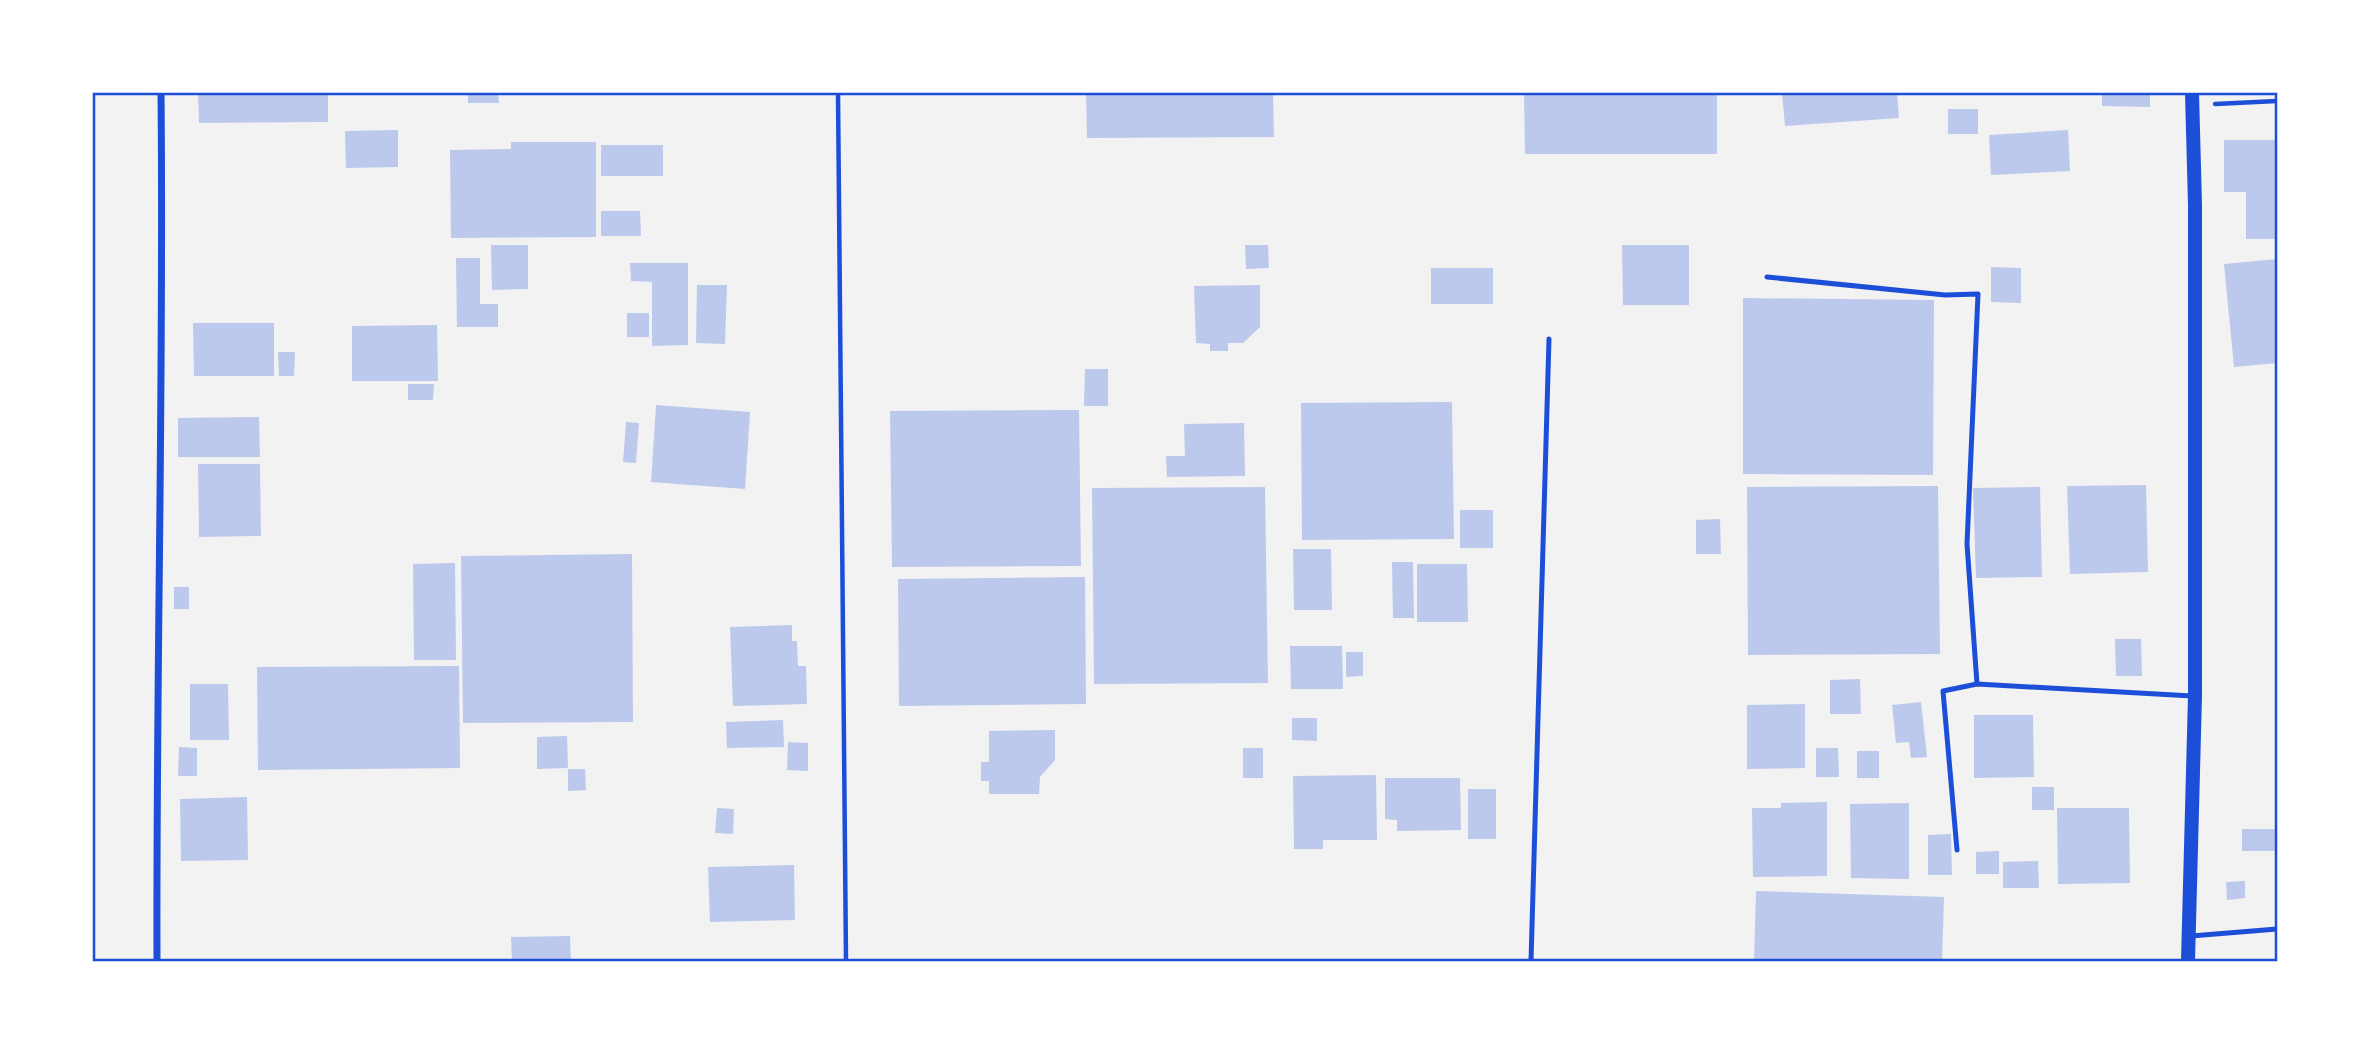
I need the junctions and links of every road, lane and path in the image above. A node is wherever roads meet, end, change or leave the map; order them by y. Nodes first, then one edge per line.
1 (160, 93) edge
2 (838, 93) edge
3 (2192, 99) edge
4 (2277, 101) edge
5 (1767, 277) dead end
6 (1549, 339) dead end
7 (1977, 684) junction
8 (2195, 696) junction
9 (1958, 849) dead end
10 (2277, 929) edge
11 (2188, 937) junction
12 (157, 961) edge
13 (846, 961) edge
14 (1531, 961) edge
15 (2188, 961) edge

1 - 12 street
2 - 13 path
3 - 4 path
3 - 8 main road
5 - 7 lane
6 - 14 lane
7 - 8 lane
7 - 9 lane
8 - 11 main road
10 - 11 lane
11 - 15 main road

